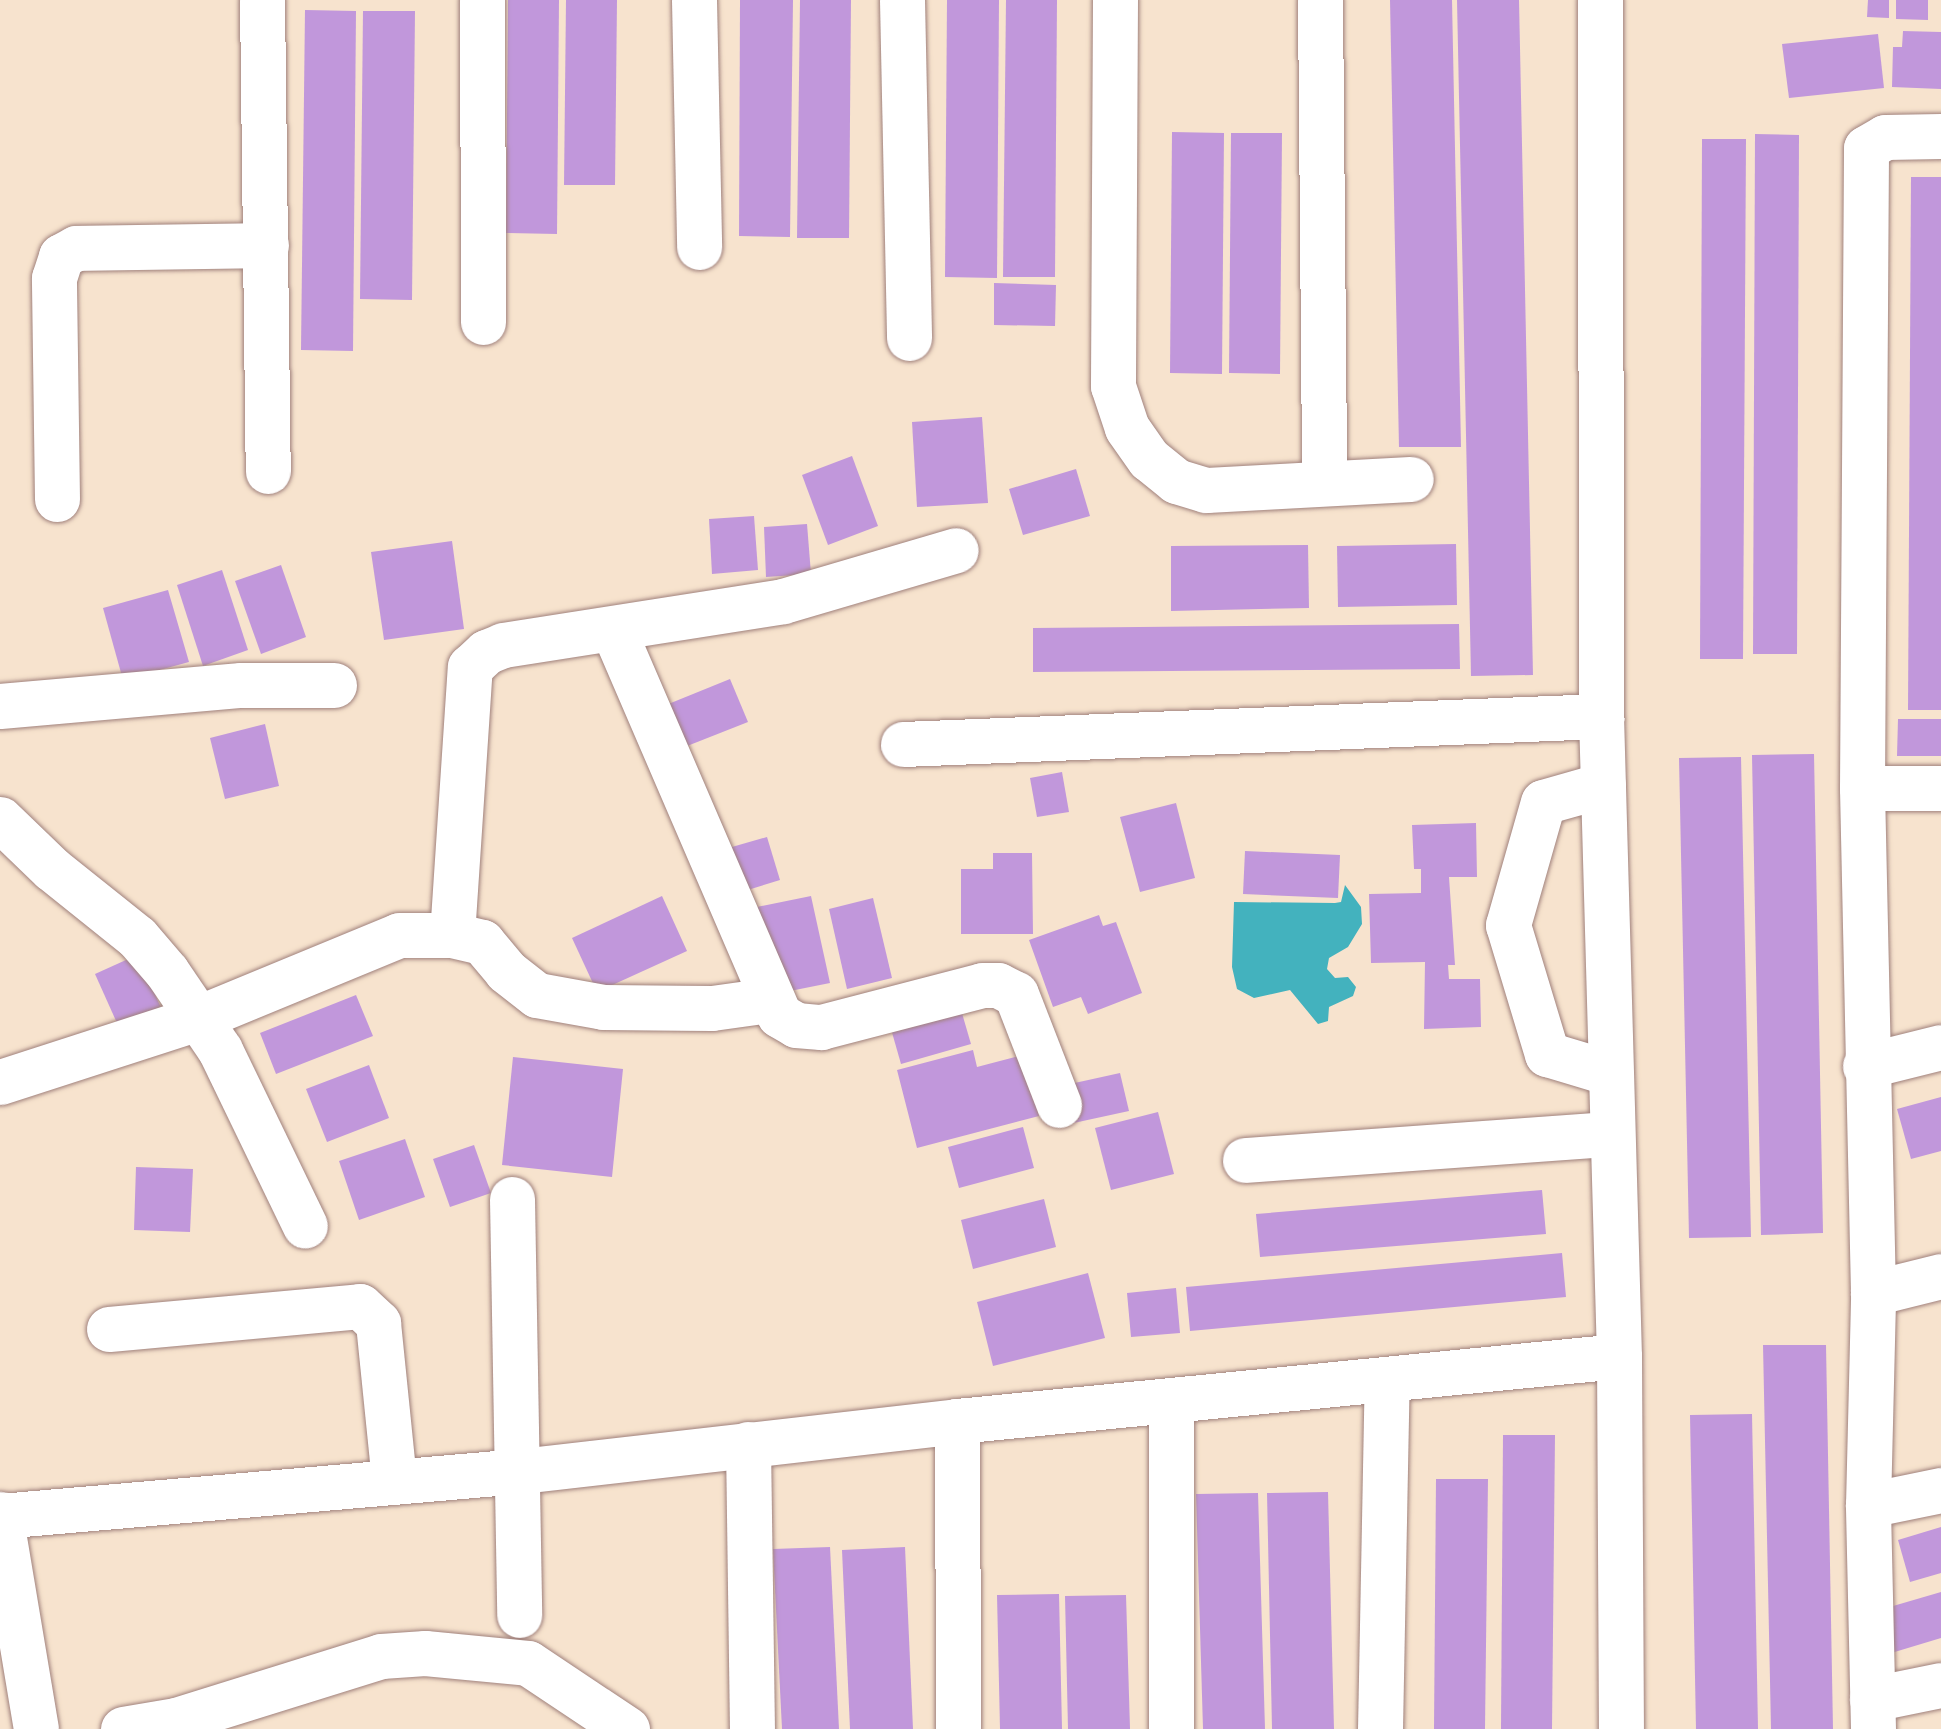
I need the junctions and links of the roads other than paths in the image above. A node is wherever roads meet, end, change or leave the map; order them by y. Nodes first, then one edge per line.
1 (262, 0) edge
2 (482, 0) edge
3 (694, 0) edge
4 (902, 0) edge
5 (1114, 0) edge
6 (1320, 0) edge
7 (1600, 0) edge
8 (1941, 136) edge
9 (266, 245) junction
10 (699, 247) dead end
11 (483, 322) dead end
12 (909, 338) dead end
13 (268, 472) dead end
14 (1410, 479) dead end
15 (1324, 480) junction
16 (57, 499) dead end
17 (956, 550) dead end
18 (613, 628) junction
19 (334, 685) dead end
20 (0, 706) edge
21 (1601, 716) junction
22 (903, 744) dead end
23 (1602, 786) junction
24 (1862, 788) junction
25 (1941, 788) edge
26 (0, 819) edge
27 (452, 935) junction
28 (769, 1000) junction
29 (198, 1018) junction
30 (1941, 1047) edge
31 (1865, 1066) junction
32 (1610, 1073) junction
33 (0, 1082) edge
34 (1059, 1104) dead end
35 (1611, 1134) junction
36 (1246, 1160) dead end
37 (512, 1199) dead end
38 (306, 1226) dead end
39 (1941, 1276) edge
40 (1873, 1293) junction
41 (109, 1328) dead end
42 (1619, 1356) junction
43 (1386, 1380) junction
44 (1171, 1400) junction
45 (957, 1421) junction
46 (748, 1444) junction
47 (520, 1471) junction
48 (394, 1480) junction
49 (1941, 1490) edge
50 (1868, 1504) junction
51 (0, 1516) edge
52 (519, 1615) dead end
53 (1941, 1684) edge
54 (1872, 1714) edge
55 (36, 1729) edge
56 (123, 1729) edge
57 (627, 1729) edge
58 (752, 1729) edge
59 (958, 1729) edge
60 (1171, 1729) edge
61 (1380, 1729) edge
62 (1621, 1729) edge

1 - 9 street
2 - 11 street
3 - 10 street
4 - 12 street
5 - 15 street
6 - 15 street
7 - 21 street
8 - 24 street
9 - 13 street
9 - 16 street
14 - 15 street
17 - 18 street
18 - 27 street
18 - 28 street
19 - 20 street
21 - 22 street
21 - 23 street
23 - 32 street
23 - 32 street
24 - 25 street
24 - 31 street
26 - 29 street
27 - 28 street
27 - 29 street
28 - 34 street
29 - 33 street
29 - 38 street
30 - 31 street
31 - 40 street
32 - 35 street
35 - 36 street
35 - 42 street
37 - 47 street
39 - 40 street
40 - 50 street
41 - 48 street
42 - 43 street
42 - 62 street
43 - 44 street
43 - 61 street
44 - 45 street
44 - 60 street
45 - 46 street
45 - 59 street
46 - 47 street
46 - 58 street
47 - 48 street
47 - 52 street
48 - 51 street
49 - 50 street
50 - 54 street
51 - 55 street
53 - 54 street
56 - 57 street

